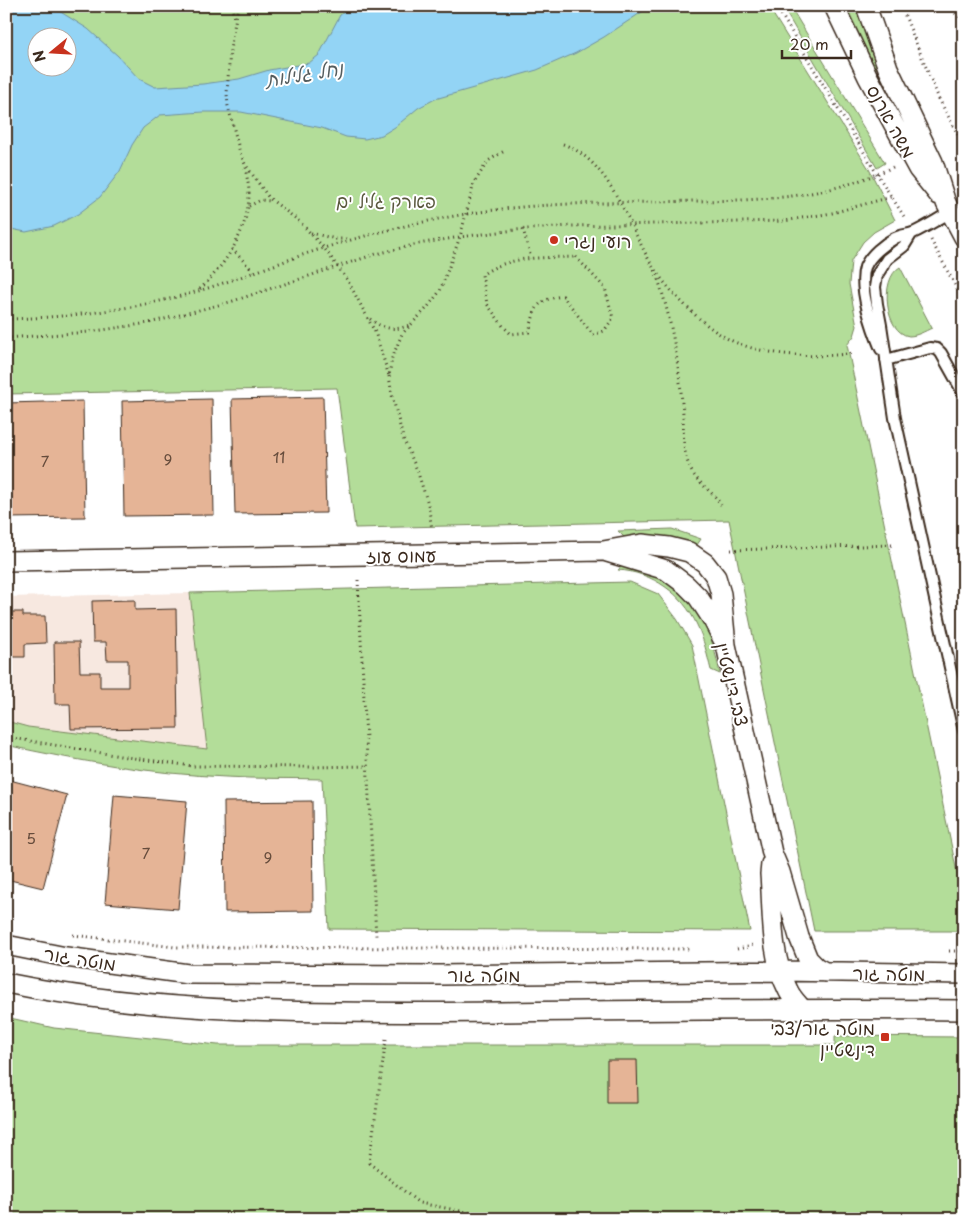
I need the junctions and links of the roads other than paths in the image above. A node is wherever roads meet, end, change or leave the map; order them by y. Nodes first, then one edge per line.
1 (834, 6) edge
2 (866, 6) edge
3 (948, 208) junction
4 (964, 237) edge
5 (886, 360) junction
6 (964, 394) edge
7 (603, 551) junction
8 (6, 562) edge
9 (726, 645) junction
10 (964, 731) edge
11 (772, 853) junction
12 (766, 940) junction
13 (800, 941) junction
14 (6, 946) edge
15 (751, 972) junction
16 (825, 972) junction
17 (964, 974) edge
18 (789, 977) junction
19 (6, 983) edge
20 (802, 1009) junction
21 (741, 1010) junction
22 (964, 1010) edge

1 - 3 street, משה ארנס
2 - 3 street, משה ארנס
3 - 4 street, משה ארנס
3 - 5 lane
5 - 6 lane
5 - 10 lane
7 - 8 street, עמוס עוז
7 - 9 street, צבי דינשטיין
7 - 9 street, עמוס עוז
9 - 11 street, צבי דינשטיין
11 - 12 street, צבי דינשטיין
11 - 13 street, צבי דינשטיין
12 - 15 street
12 - 18 street, צבי דינשטיין
13 - 16 street, צבי דינשטיין
13 - 18 street, צבי דינשטיין
14 - 15 street, מוטה גור
15 - 18 street, מוטה גור
16 - 17 street, מוטה גור
16 - 18 street, מוטה גור
18 - 20 street, צבי דינשטיין
18 - 21 street
19 - 21 street, מוטה גור
20 - 21 street, מוטה גור
20 - 22 street, מוטה גור

